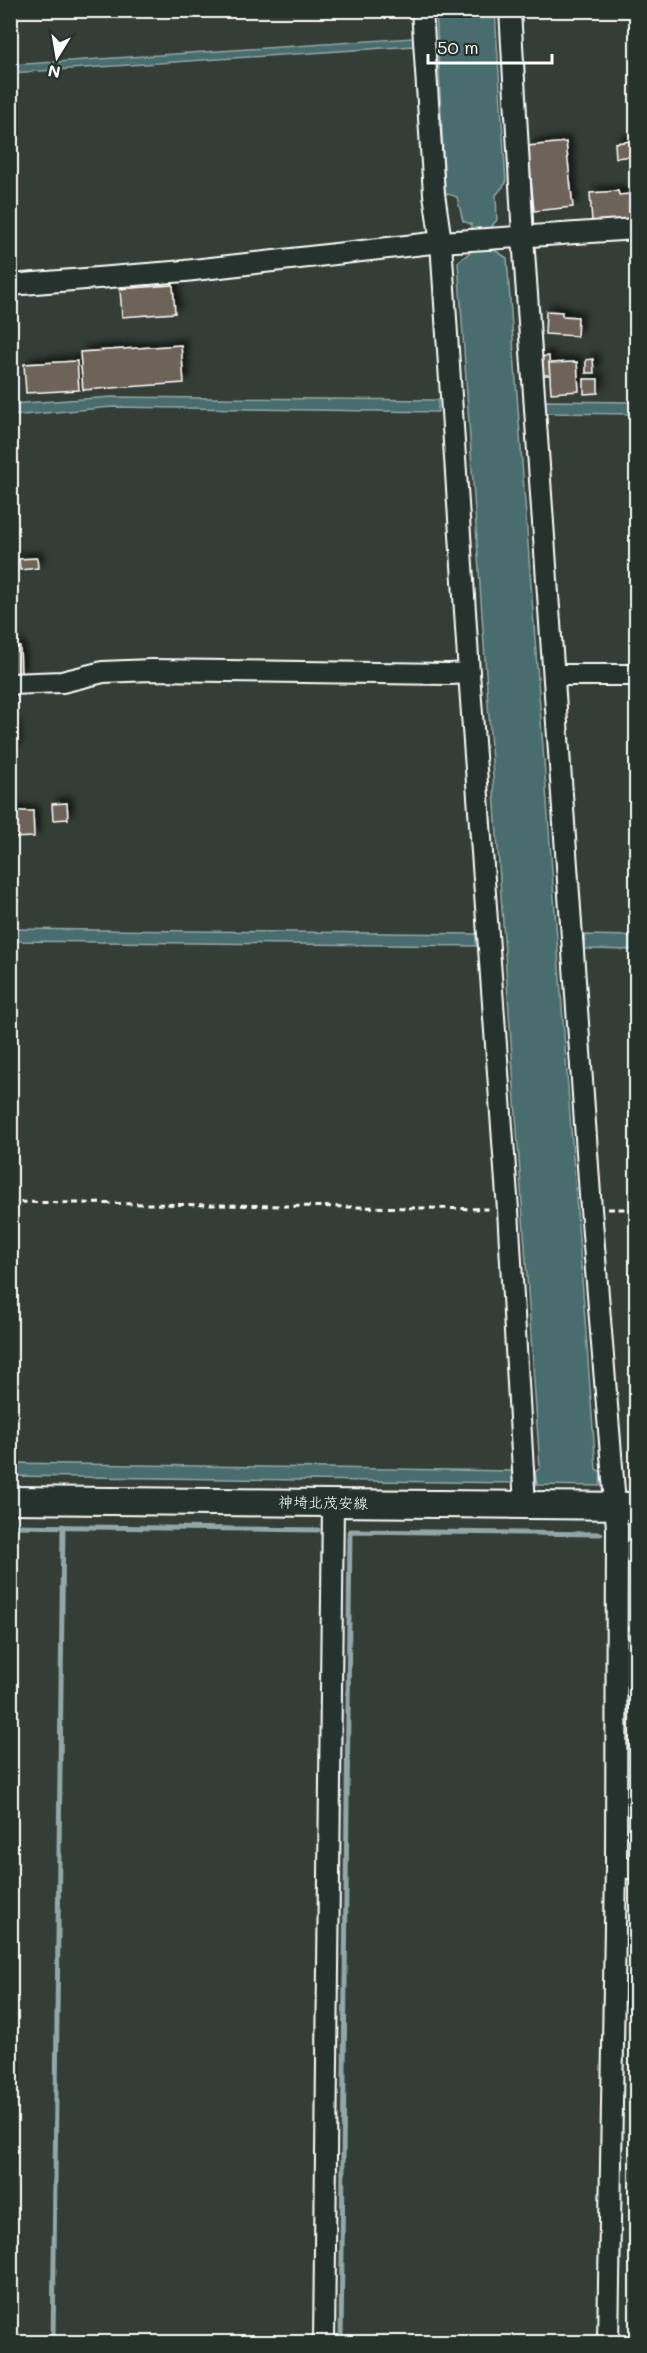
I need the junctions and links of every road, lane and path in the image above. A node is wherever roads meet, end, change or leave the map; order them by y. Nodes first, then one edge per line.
1 (422, 10) edge
2 (510, 10) edge
3 (636, 229) edge
4 (523, 237) junction
5 (441, 242) junction
6 (10, 285) edge
7 (469, 673) junction
8 (555, 675) junction
9 (636, 675) edge
10 (10, 684) edge
11 (10, 1202) edge
12 (591, 1209) junction
13 (636, 1209) edge
14 (508, 1210) junction
15 (525, 1486) junction
16 (619, 1492) edge
17 (10, 1500) edge
18 (333, 1503) junction
19 (616, 1866) junction
20 (636, 1869) edge
21 (324, 2343) edge
22 (608, 2343) edge

1 - 5 street
2 - 4 street
3 - 4 street
4 - 5 street
4 - 8 street
5 - 6 street
5 - 7 street
7 - 10 street
7 - 14 street
8 - 9 street
8 - 12 street
11 - 14 path
12 - 13 path
12 - 16 street
14 - 15 street
15 - 16 main road, 神埼北茂安線
15 - 18 main road, 神埼北茂安線
16 - 19 street
17 - 18 main road, 神埼北茂安線
18 - 21 street
19 - 20 street
19 - 22 street

